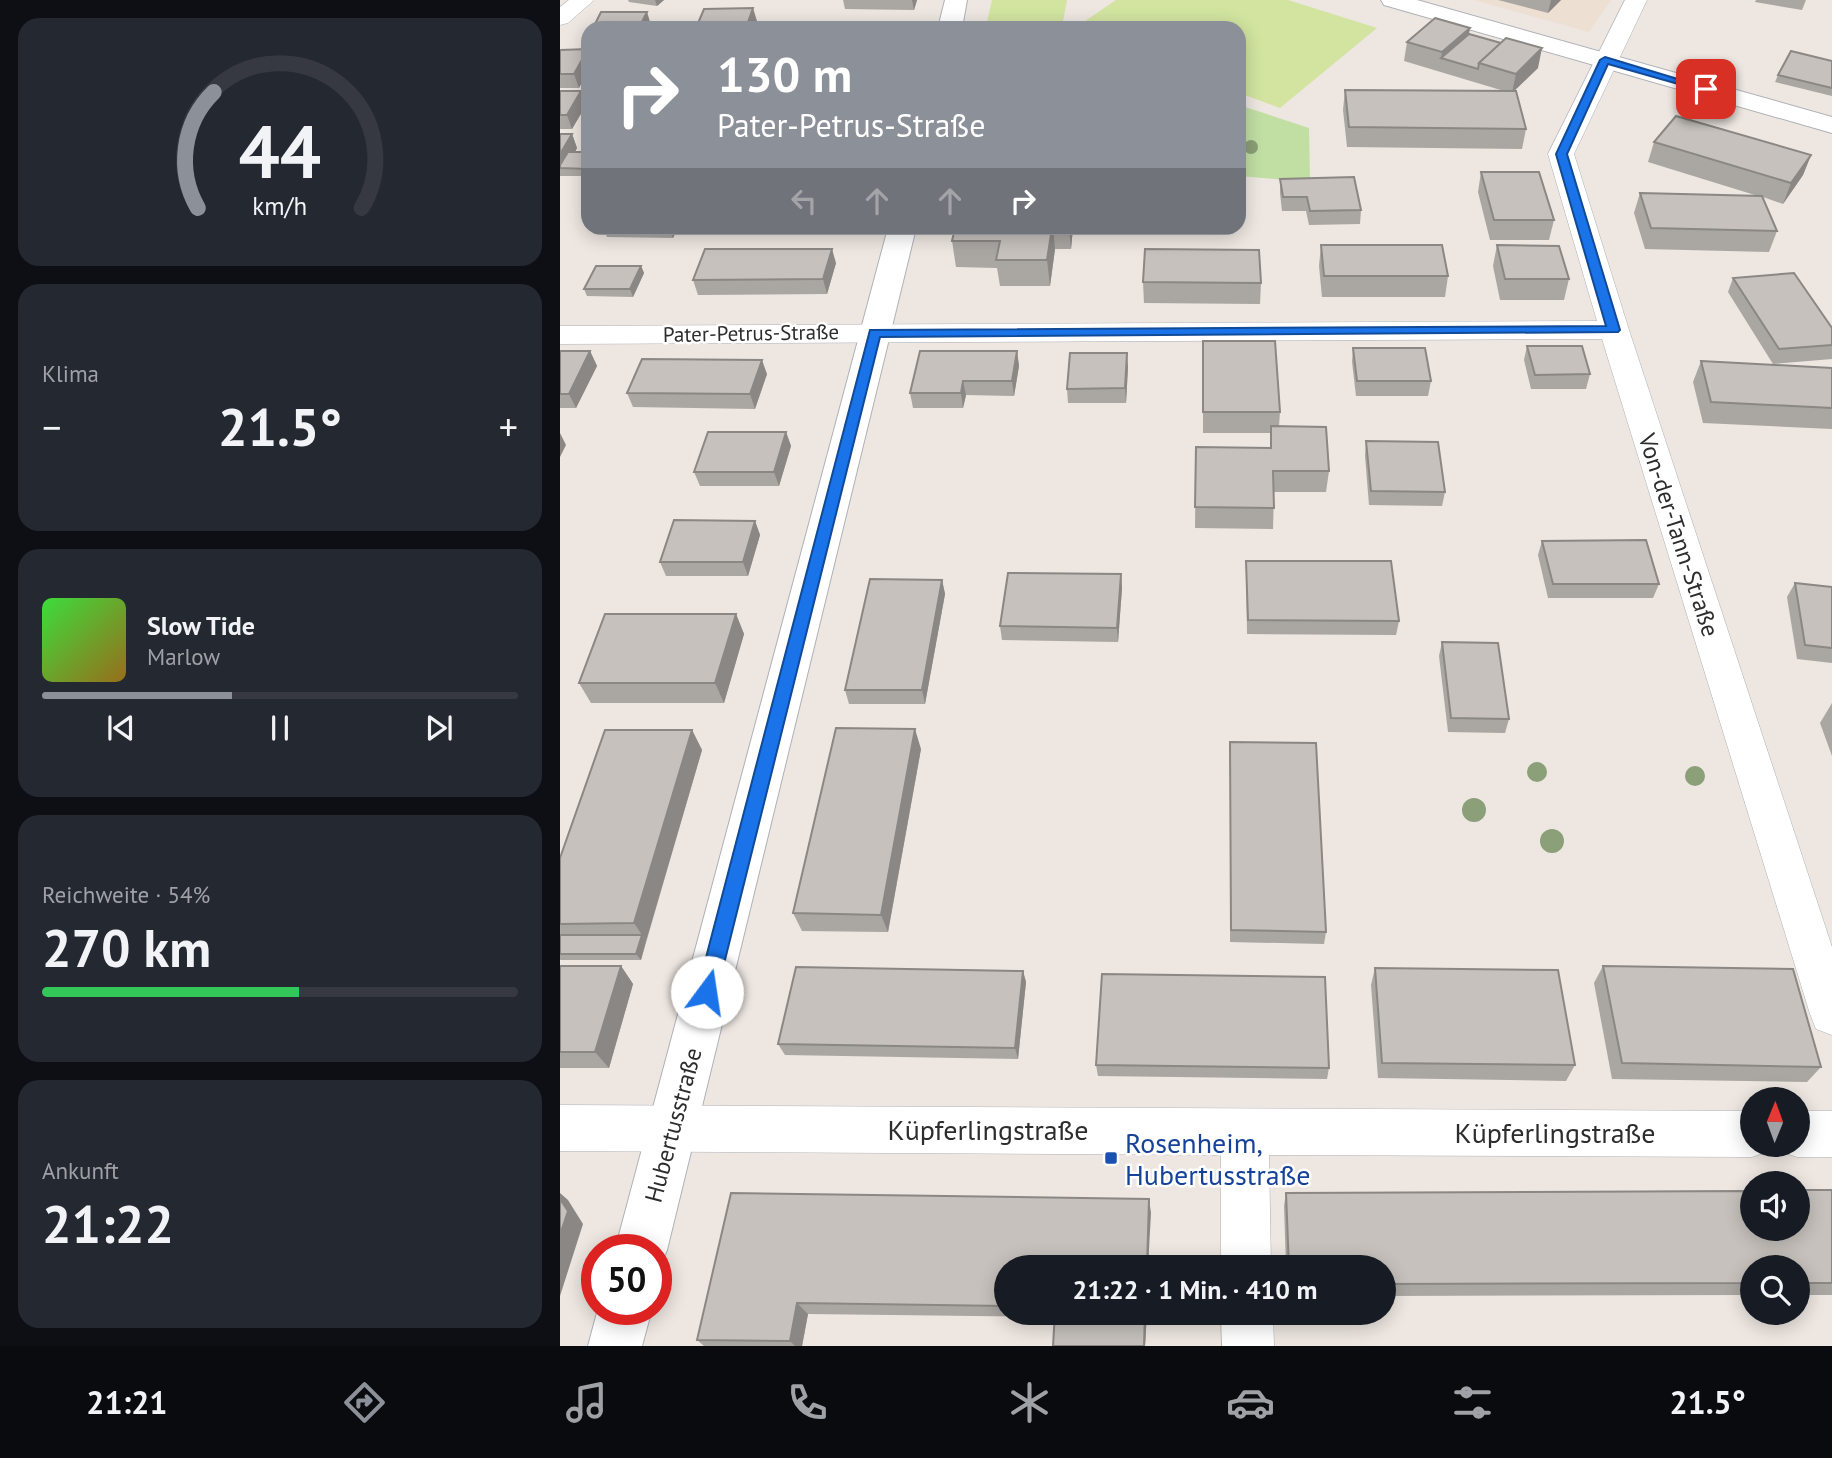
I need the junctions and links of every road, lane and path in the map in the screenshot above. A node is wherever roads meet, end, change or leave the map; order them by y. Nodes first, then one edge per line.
1 (583, 0) edge
2 (956, 0) edge
3 (1392, 0) edge
4 (1636, 0) edge
5 (560, 18) edge
6 (952, 21) edge
7 (1605, 60) junction
8 (1832, 125) edge
9 (900, 235) edge
10 (1614, 330) junction
11 (875, 333) junction
12 (560, 335) edge
13 (1832, 1014) edge
14 (560, 1128) edge
15 (673, 1128) junction
16 (1245, 1130) junction
17 (1740, 1133) edge
18 (1810, 1134) edge
19 (1832, 1134) edge
20 (645, 1234) edge
21 (1246, 1255) edge
22 (621, 1325) edge
23 (1247, 1325) edge
24 (615, 1346) edge
25 (1248, 1346) edge

1 - 5 street
2 - 6 main road
3 - 7 main road
4 - 7 street, Von-der-Tann-Straße
7 - 8 main road
7 - 10 street, Von-der-Tann-Straße
9 - 11 main road, Hubertusstraße
10 - 11 street, Pater-Petrus-Straße
10 - 13 street, Von-der-Tann-Straße
11 - 12 street, Pater-Petrus-Straße
11 - 15 main road, Hubertusstraße
14 - 15 street, Küpferlingstraße
15 - 16 street, Küpferlingstraße
15 - 20 main road, Hubertusstraße
16 - 17 street, Küpferlingstraße
16 - 21 street
18 - 19 street
22 - 24 main road
23 - 25 street

